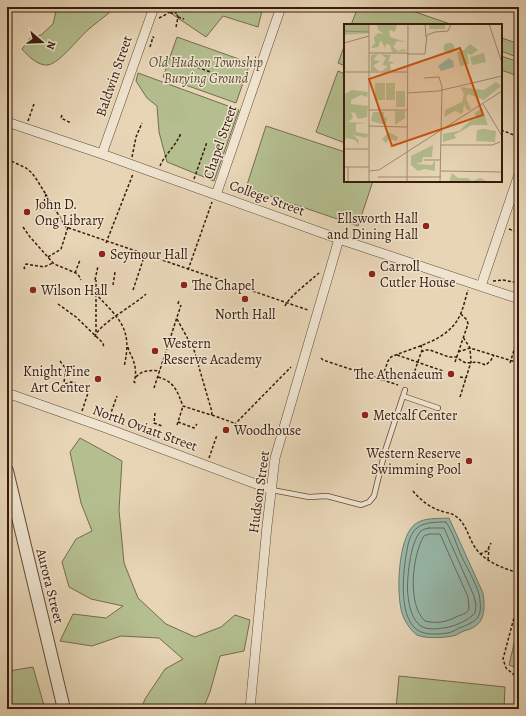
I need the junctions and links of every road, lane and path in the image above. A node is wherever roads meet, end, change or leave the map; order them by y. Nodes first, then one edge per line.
1 (154, 7) edge
2 (175, 7) edge
3 (281, 7) edge
4 (169, 13) junction
5 (176, 13) junction
6 (178, 17) junction
7 (184, 19) dead end
8 (155, 20) dead end
9 (176, 27) dead end
10 (154, 38) dead end
11 (150, 48) dead end
12 (174, 59) dead end
13 (244, 84) dead end
14 (34, 104) dead end
15 (62, 115) dead end
16 (7, 122) edge
17 (71, 123) dead end
18 (142, 123) dead end
19 (25, 128) junction
20 (502, 130) edge
21 (181, 133) dead end
22 (519, 137) edge
23 (207, 142) dead end
24 (102, 154) junction
25 (7, 158) edge
26 (132, 165) junction
27 (157, 174) junction
28 (519, 174) edge
29 (191, 186) junction
30 (46, 194) junction
31 (215, 194) junction
32 (43, 207) junction
33 (40, 210) dead end
34 (56, 210) junction
35 (23, 227) dead end
36 (68, 227) junction
37 (502, 227) junction
38 (519, 233) edge
39 (339, 239) junction
40 (106, 242) junction
41 (145, 254) junction
42 (48, 257) junction
43 (80, 260) dead end
44 (53, 263) junction
45 (98, 266) dead end
46 (25, 269) dead end
47 (188, 269) junction
48 (115, 272) dead end
49 (75, 273) junction
50 (319, 273) dead end
51 (81, 280) dead end
52 (470, 282) junction
53 (482, 282) junction
54 (519, 283) edge
55 (113, 285) dead end
56 (133, 290) dead end
57 (95, 293) junction
58 (146, 294) dead end
59 (519, 299) edge
60 (179, 300) dead end
61 (286, 302) junction
62 (58, 304) dead end
63 (178, 304) dead end
64 (181, 305) dead end
65 (285, 306) dead end
66 (308, 310) dead end
67 (461, 313) junction
68 (116, 316) junction
69 (177, 319) junction
70 (96, 332) junction
71 (519, 334) edge
72 (95, 337) junction
73 (463, 337) junction
74 (127, 344) junction
75 (421, 345) junction
76 (104, 348) dead end
77 (470, 348) junction
78 (421, 352) junction
79 (458, 352) junction
80 (397, 354) junction
81 (494, 355) junction
82 (456, 357) junction
83 (321, 358) dead end
84 (60, 361) dead end
85 (417, 362) junction
86 (455, 362) dead end
87 (510, 362) junction
88 (470, 363) junction
89 (519, 363) edge
90 (124, 367) dead end
91 (291, 367) dead end
92 (160, 371) junction
93 (443, 371) dead end
94 (413, 376) dead end
95 (158, 377) junction
96 (460, 377) dead end
97 (135, 378) junction
98 (466, 378) junction
99 (382, 380) junction
100 (76, 383) dead end
101 (136, 383) dead end
102 (398, 385) dead end
103 (154, 388) dead end
104 (88, 390) dead end
105 (405, 390) dead end
106 (7, 393) edge
107 (117, 396) dead end
108 (403, 396) junction
109 (460, 397) dead end
110 (184, 406) junction
111 (438, 408) dead end
112 (156, 413) dead end
113 (211, 416) junction
114 (79, 418) junction
115 (197, 424) dead end
116 (162, 426) dead end
117 (106, 428) junction
118 (217, 435) dead end
119 (516, 435) dead end
120 (519, 436) edge
121 (206, 465) junction
122 (7, 471) edge
123 (272, 490) junction
124 (413, 492) dead end
125 (491, 543) dead end
126 (489, 549) junction
127 (480, 554) junction
128 (488, 560) junction
129 (519, 573) edge
130 (519, 599) edge
131 (519, 678) edge
132 (64, 709) edge
133 (250, 709) edge

1 - 24 street, Baldwin Street
2 - 4 path
2 - 5 path
3 - 31 street, Chapel Street
4 - 5 path
4 - 8 path
5 - 6 path
6 - 7 path
6 - 9 path
10 - 11 path
12 - 13 path
14 - 19 path
15 - 17 path
16 - 19 street, College Street
18 - 26 path
19 - 24 street, College Street
20 - 22 path
21 - 27 path
23 - 29 path
24 - 26 street, College Street
25 - 30 path
26 - 27 street, College Street
26 - 40 path
27 - 29 street, College Street
28 - 37 street
29 - 31 street, College Street
30 - 32 path
30 - 34 path
31 - 39 street, College Street
31 - 47 path
32 - 33 path
32 - 34 path
34 - 36 path
35 - 42 path
36 - 40 path
36 - 42 path
37 - 38 path
37 - 53 street
39 - 52 street, College Street
39 - 123 street, Hudson Street
40 - 41 path
41 - 47 path
41 - 56 path
42 - 44 path
43 - 49 path
44 - 46 path
44 - 49 path
45 - 57 path
47 - 61 path
48 - 55 path
49 - 51 path
50 - 61 path
52 - 53 street, College Street
52 - 67 path
53 - 54 path
53 - 59 street, College Street
57 - 68 path
57 - 70 path
58 - 68 path
60 - 63 path
61 - 65 path
61 - 66 path
62 - 72 path
64 - 69 path
67 - 73 path
67 - 75 path
68 - 70 path
68 - 74 path
69 - 92 path
69 - 113 path
70 - 72 path
71 - 87 path
72 - 76 path
73 - 77 path
73 - 79 path
74 - 90 path
74 - 97 path
75 - 78 path
75 - 80 path
77 - 79 path
77 - 81 path
77 - 88 path
78 - 82 path
78 - 85 path
79 - 82 path
80 - 85 path
80 - 99 path
81 - 87 path
81 - 88 path
82 - 86 path
82 - 88 path
83 - 99 path
84 - 100 path
85 - 93 path
85 - 94 path
87 - 89 path
88 - 98 path
91 - 113 path
92 - 95 path
92 - 97 path
95 - 103 path
95 - 110 path
96 - 98 path
97 - 101 path
98 - 109 path
99 - 102 path
104 - 114 path
105 - 108 lane
106 - 114 street, North Oviatt Street
107 - 117 path
108 - 111 lane
108 - 123 lane
110 - 113 path
110 - 115 path
112 - 116 path
114 - 117 street, North Oviatt Street
117 - 121 street, North Oviatt Street
118 - 121 path
119 - 120 path
121 - 123 street, North Oviatt Street
122 - 132 street, Aurora Street
123 - 133 street, Hudson Street
124 - 127 path
125 - 126 path
126 - 127 path
126 - 128 path
127 - 128 path
128 - 129 path
130 - 131 path

